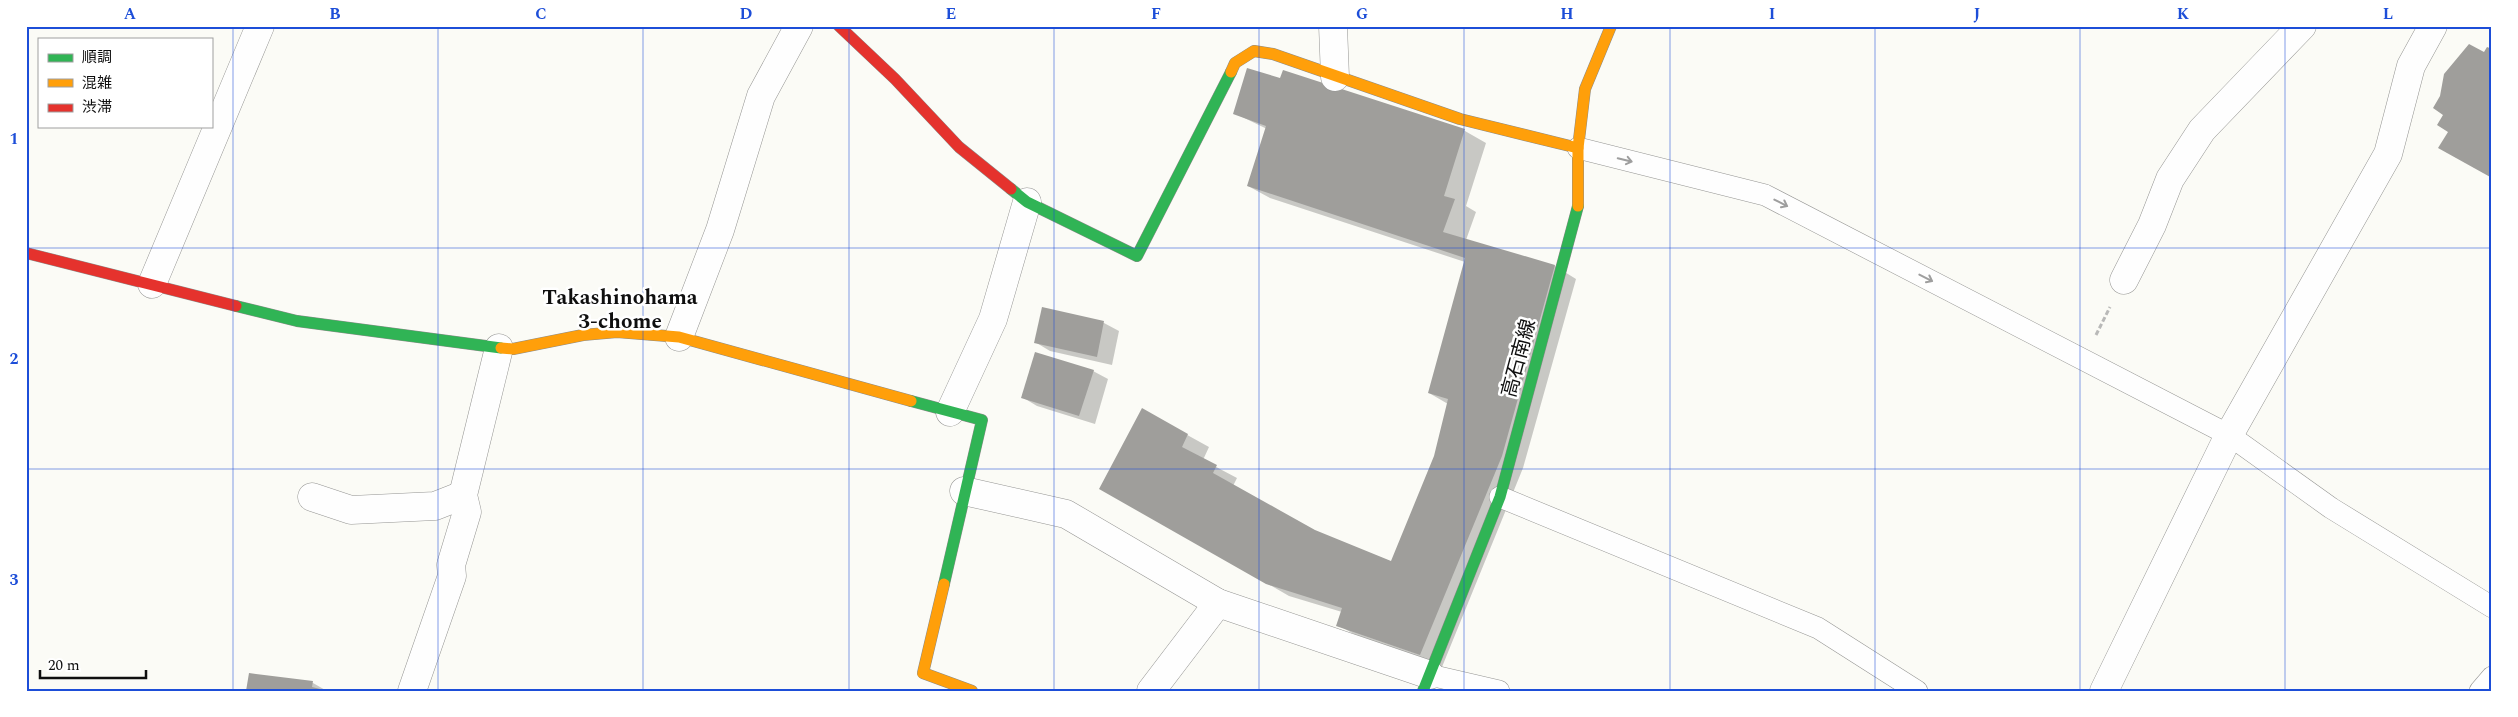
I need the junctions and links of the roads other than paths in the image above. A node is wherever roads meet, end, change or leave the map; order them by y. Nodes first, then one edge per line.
1 (260, 26) edge
2 (799, 26) edge
3 (839, 26) edge
4 (1333, 26) edge
5 (1611, 26) edge
6 (2302, 26) edge
7 (2433, 26) edge
8 (1335, 77) junction
9 (1578, 148) junction
10 (1027, 202) junction
11 (27, 256) edge
12 (2124, 280) road end
13 (152, 284) junction
14 (679, 337) junction
15 (499, 348) junction
16 (950, 412) junction
17 (2229, 434) junction
18 (964, 491) junction
19 (462, 496) junction
20 (312, 497) dead end
21 (1500, 497) junction
22 (1218, 603) junction
23 (2492, 607) edge
24 (2492, 677) edge
25 (1427, 683) edge
26 (412, 691) edge
27 (972, 691) edge
28 (1151, 691) edge
29 (1499, 691) edge
30 (1917, 691) edge
31 (2104, 691) edge
32 (2480, 691) edge

1 - 13 street
2 - 14 street
3 - 10 street
4 - 8 street
5 - 9 street, 高石南線
6 - 12 street
7 - 17 street
8 - 9 street
8 - 10 street
9 -> 17 lane
9 - 21 street, 高石南線
10 - 16 street
11 - 13 street
13 - 15 street
14 - 15 street
14 - 16 street
15 - 19 street
16 - 18 street
17 - 23 lane
17 - 31 street
18 - 22 street
18 - 27 street
19 - 20 street
19 - 26 street
21 - 25 street, 高石南線
21 - 30 lane
22 - 25 street
22 - 28 street
24 - 32 lane
25 - 29 lane

